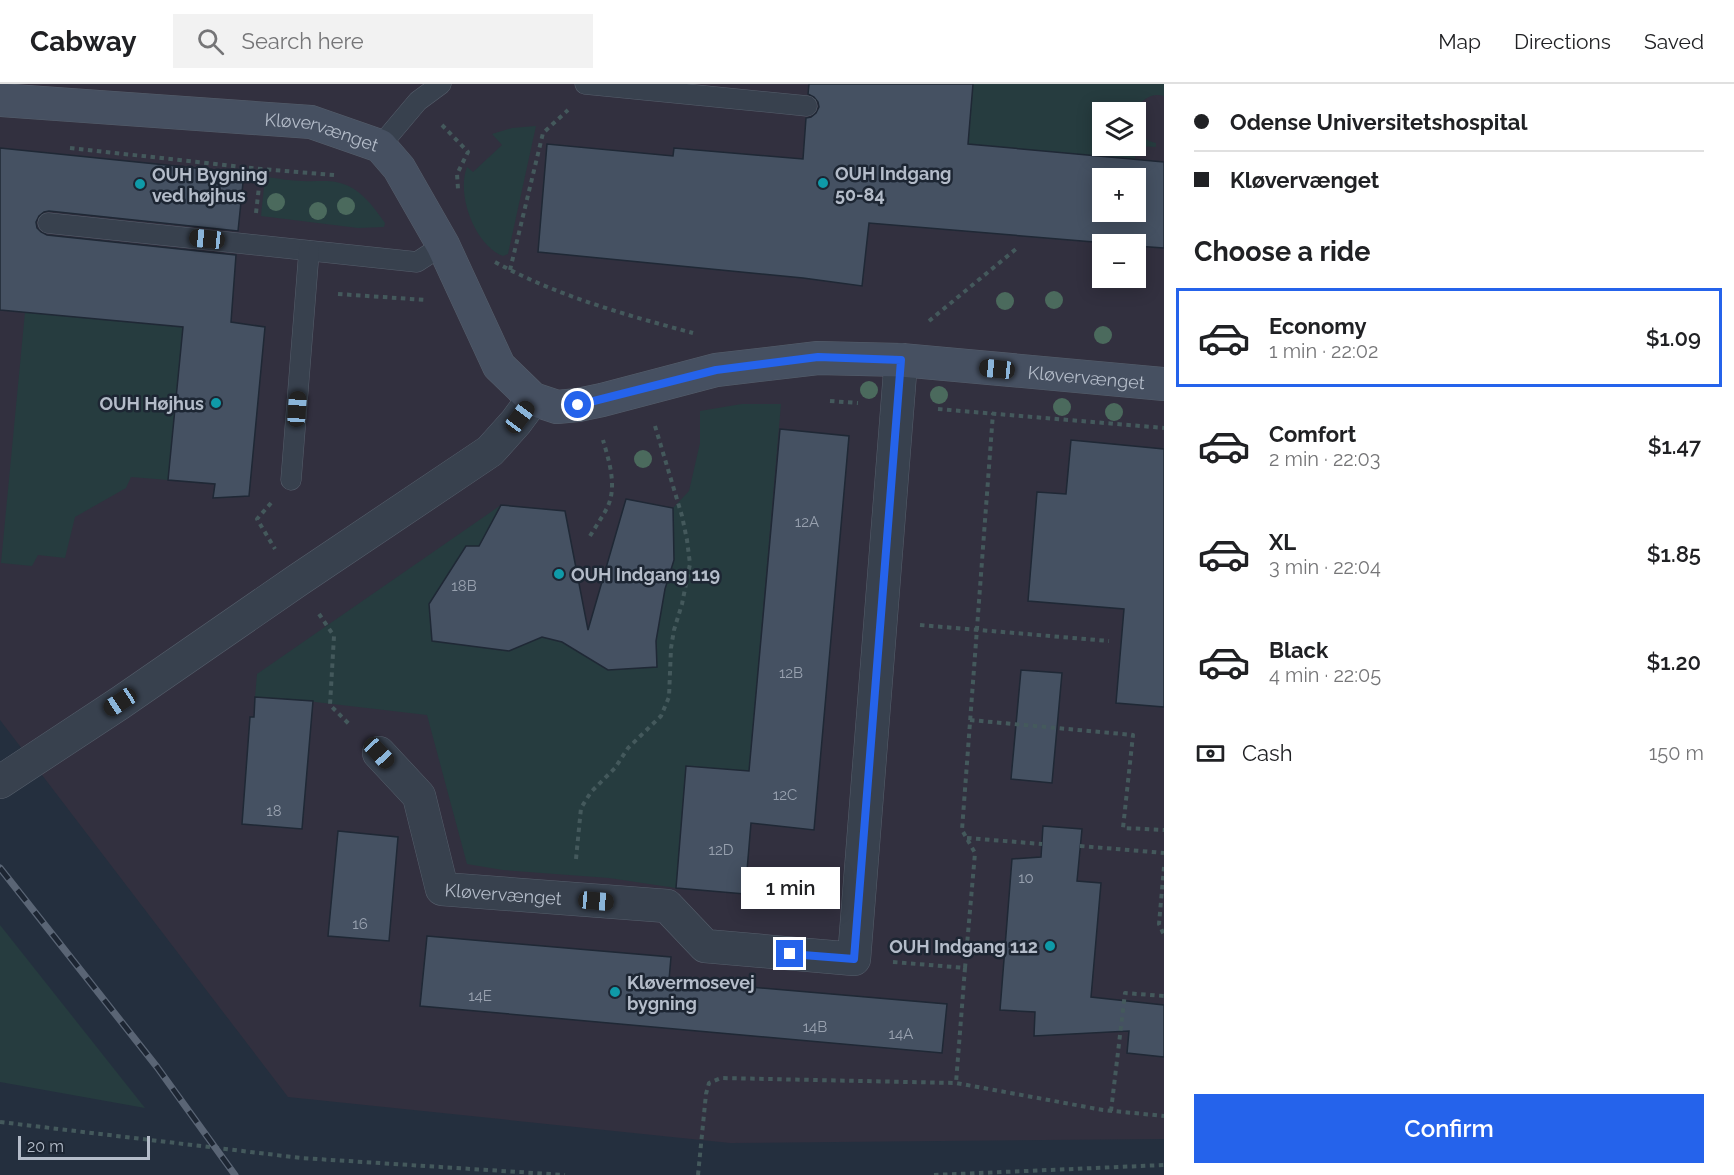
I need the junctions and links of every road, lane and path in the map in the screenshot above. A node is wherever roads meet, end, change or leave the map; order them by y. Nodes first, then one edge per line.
1 (441, 84) edge
2 (591, 85) edge
3 (0, 100) edge
4 (418, 101) junction
5 (807, 106) dead end
6 (380, 146) junction
7 (59, 147) dead end
8 (261, 169) junction
9 (339, 175) dead end
10 (458, 192) dead end
11 (48, 224) dead end
12 (253, 244) junction
13 (1016, 249) dead end
14 (309, 251) junction
15 (430, 254) junction
16 (491, 260) dead end
17 (510, 270) junction
18 (306, 292) junction
19 (923, 326) dead end
20 (696, 334) dead end
21 (901, 360) junction
22 (997, 369) junction
23 (1164, 384) edge
24 (533, 399) junction
25 (827, 401) dead end
26 (897, 406) junction
27 (993, 413) junction
28 (652, 416) dead end
29 (1164, 428) edge
30 (601, 431) dead end
31 (291, 480) dead end
32 (262, 528) dead end
33 (591, 536) dead end
34 (278, 555) dead end
35 (314, 607) dead end
36 (880, 622) junction
37 (977, 630) junction
38 (1109, 641) dead end
39 (330, 705) dead end
40 (970, 720) junction
41 (379, 753) dead end
42 (0, 782) edge
43 (1164, 830) edge
44 (967, 838) junction
45 (1042, 844) dead end
46 (1080, 846) dead end
47 (1164, 853) edge
48 (1164, 867) edge
49 (572, 899) junction
50 (1164, 935) edge
51 (854, 959) junction
52 (964, 968) junction
53 (1164, 996) edge
54 (956, 1083) junction
55 (1111, 1111) junction
56 (1164, 1116) edge
57 (0, 1122) edge
58 (1164, 1165) edge
59 (565, 1175) edge
60 (698, 1175) edge
61 (934, 1175) edge

1 - 4 lane
2 - 5 lane
2 - 17 path
3 - 6 street, Kløvervænget
4 - 6 lane
4 - 10 path
6 - 15 street, Kløvervænget
7 - 8 path
8 - 9 path
8 - 12 path
11 - 12 lane
12 - 14 lane
13 - 19 path
14 - 15 lane
14 - 18 lane
15 - 18 path
15 - 24 street, Kløvervænget
16 - 17 path
17 - 20 path
18 - 31 lane
21 - 22 street, Kløvervænget
21 - 24 street, Kløvervænget
21 - 26 street
22 - 23 street, Kløvervænget
22 - 27 path
24 - 42 street
25 - 26 path
26 - 27 path
26 - 36 street
27 - 29 path
27 - 37 path
28 - 49 path
30 - 33 path
32 - 34 path
35 - 39 path
36 - 37 path
36 - 51 street
37 - 38 path
37 - 40 path
40 - 43 path
40 - 44 path
41 - 49 street, Kløvervænget
44 - 45 path
44 - 52 path
46 - 47 path
48 - 50 path
49 - 51 street, Kløvervænget
51 - 52 path
52 - 54 path
53 - 55 path
54 - 55 path
54 - 60 path
55 - 56 path
57 - 59 path
58 - 61 path

